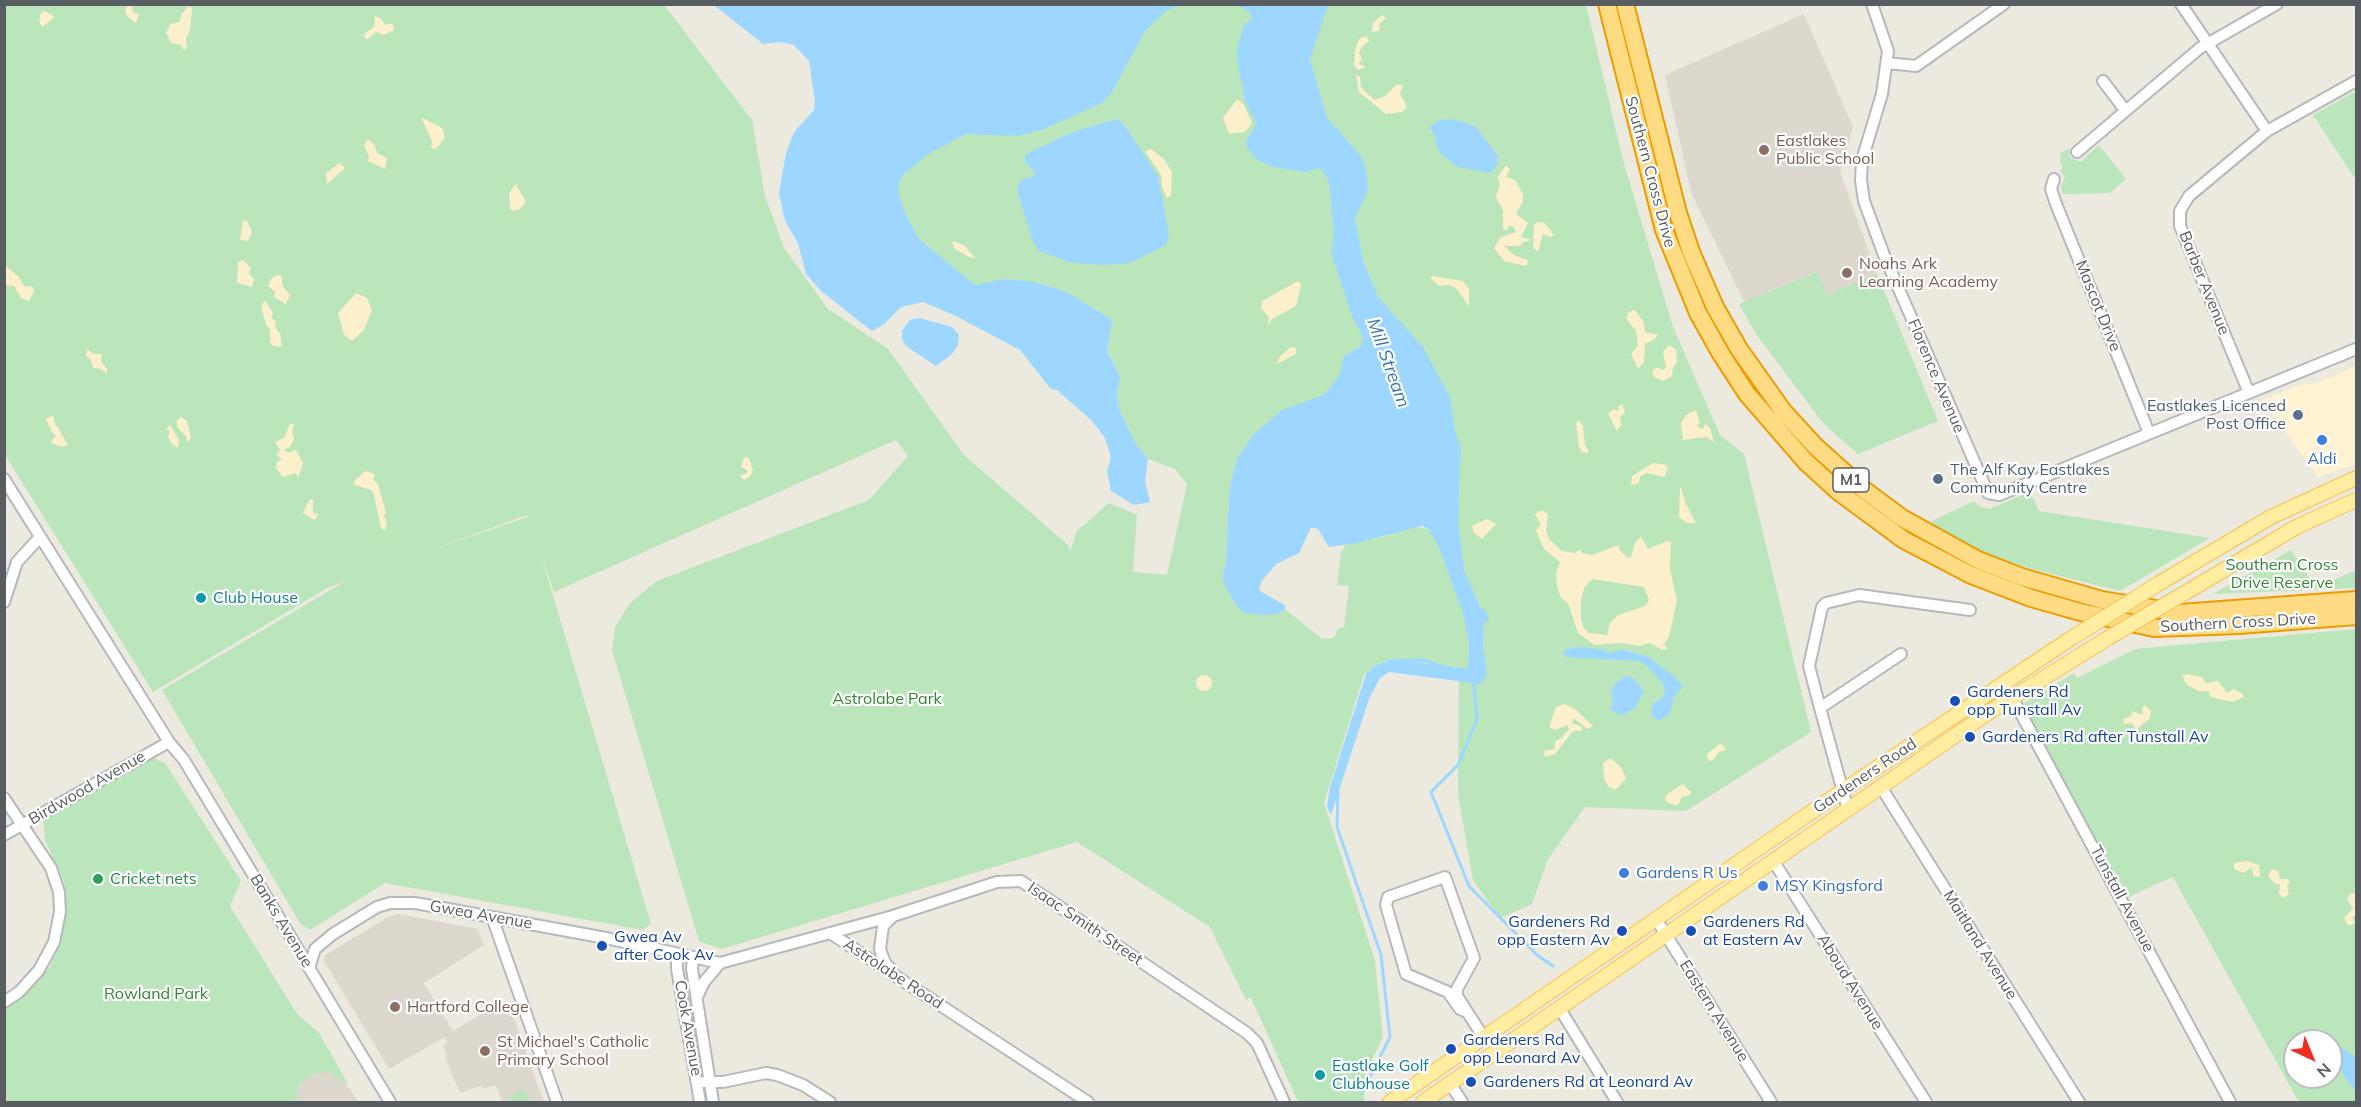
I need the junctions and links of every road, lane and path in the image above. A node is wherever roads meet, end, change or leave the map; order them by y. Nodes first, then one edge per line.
1 (1607, 4) edge
2 (1625, 4) edge
3 (1872, 4) edge
4 (2004, 4) edge
5 (2181, 4) edge
6 (2277, 4) edge
7 (2207, 43) junction
8 (1887, 63) junction
9 (2103, 81) dead end
10 (2356, 81) edge
11 (2125, 110) junction
12 (2267, 131) junction
13 (2077, 152) dead end
14 (2054, 179) dead end
15 (2356, 349) edge
16 (2249, 393) junction
17 (2149, 433) junction
18 (2356, 478) edge
19 (4, 480) edge
20 (2356, 500) edge
21 (40, 537) junction
22 (5, 600) edge
23 (2356, 600) edge
24 (1970, 610) dead end
25 (2356, 616) edge
26 (1900, 654) dead end
27 (2012, 697) junction
28 (1820, 708) junction
29 (169, 742) junction
30 (1881, 787) junction
31 (1842, 791) junction
32 (4, 798) edge
33 (1848, 810) junction
34 (21, 825) junction
35 (4, 835) edge
36 (1774, 862) junction
37 (893, 916) junction
38 (492, 917) junction
39 (1656, 919) junction
40 (830, 933) junction
41 (1667, 936) junction
42 (677, 954) junction
43 (693, 958) junction
44 (720, 963) junction
45 (309, 968) junction
46 (902, 980) junction
47 (696, 998) junction
48 (4, 1002) edge
49 (1560, 1009) junction
50 (1465, 1011) junction
51 (1484, 1038) junction
52 (710, 1081) junction
53 (697, 1082) junction
54 (1451, 1085) junction
55 (384, 1102) edge
56 (390, 1102) edge
57 (557, 1102) edge
58 (700, 1102) edge
59 (713, 1102) edge
60 (830, 1102) edge
61 (1088, 1102) edge
62 (1284, 1102) edge
63 (1390, 1102) edge
64 (1423, 1102) edge
65 (1462, 1102) edge
66 (1617, 1102) edge
67 (1771, 1102) edge
68 (1926, 1102) edge
69 (2079, 1102) edge
70 (2230, 1102) edge

1 - 25 highway, Southern Cross Drive / M1
2 - 23 highway, Southern Cross Drive / M1
3 - 8 street, Florence Avenue
4 - 8 street
5 - 7 street
6 - 7 street
7 - 11 street
7 - 12 street
8 - 17 street, Florence Avenue
9 - 11 street
10 - 12 street, Barber Avenue
11 - 13 street
12 - 16 street, Barber Avenue
14 - 17 street, Mascot Drive
15 - 16 street
16 - 17 street
18 - 31 main road, Gardeners Road, bridge
19 - 21 street, Banks Avenue
20 - 27 main road, Gardeners Road, bridge
21 - 22 street
21 - 29 street, Banks Avenue
24 - 28 street
26 - 28 street
27 - 30 main road, Gardeners Road
27 - 70 street, Tunstall Avenue
28 - 31 street
29 - 34 street, Birdwood Avenue
29 - 45 street, Banks Avenue
29 - 55 street, Banks Avenue
30 - 33 main road, Gardeners Road
30 - 69 street, Maitland Avenue
31 - 33 street
31 - 39 main road, Gardeners Road
32 - 34 street
33 - 36 main road, Gardeners Road
34 - 35 street, Birdwood Avenue
34 - 48 street
36 - 41 main road, Gardeners Road
36 - 68 street, Aboud Avenue
37 - 40 street, Isaac Smith Street
37 - 46 street
37 - 62 street, Isaac Smith Street
38 - 42 street, Gwea Avenue
38 - 45 street, Gwea Avenue
38 - 57 street
39 - 41 street, Eastern Avenue
39 - 51 main road, Gardeners Road
40 - 44 street, Astrolabe Road
40 - 46 street, Astrolabe Road
41 - 49 main road, Gardeners Road
41 - 67 street, Eastern Avenue
42 - 43 street, Astrolabe Road
42 - 53 street, Cook Avenue
43 - 44 street, Astrolabe Road
43 - 47 street, Cook Avenue
44 - 47 street, Cook Avenue
45 - 56 street, Banks Avenue
46 - 61 street, Astrolabe Road
47 - 52 street, Cook Avenue
49 - 54 main road, Gardeners Road
49 - 66 street
50 - 50 street
50 - 51 street
51 - 63 main road, Gardeners Road
52 - 53 street
52 - 59 street, Cook Avenue
52 - 60 street
53 - 58 street, Cook Avenue
54 - 64 main road, Gardeners Road
54 - 65 street

